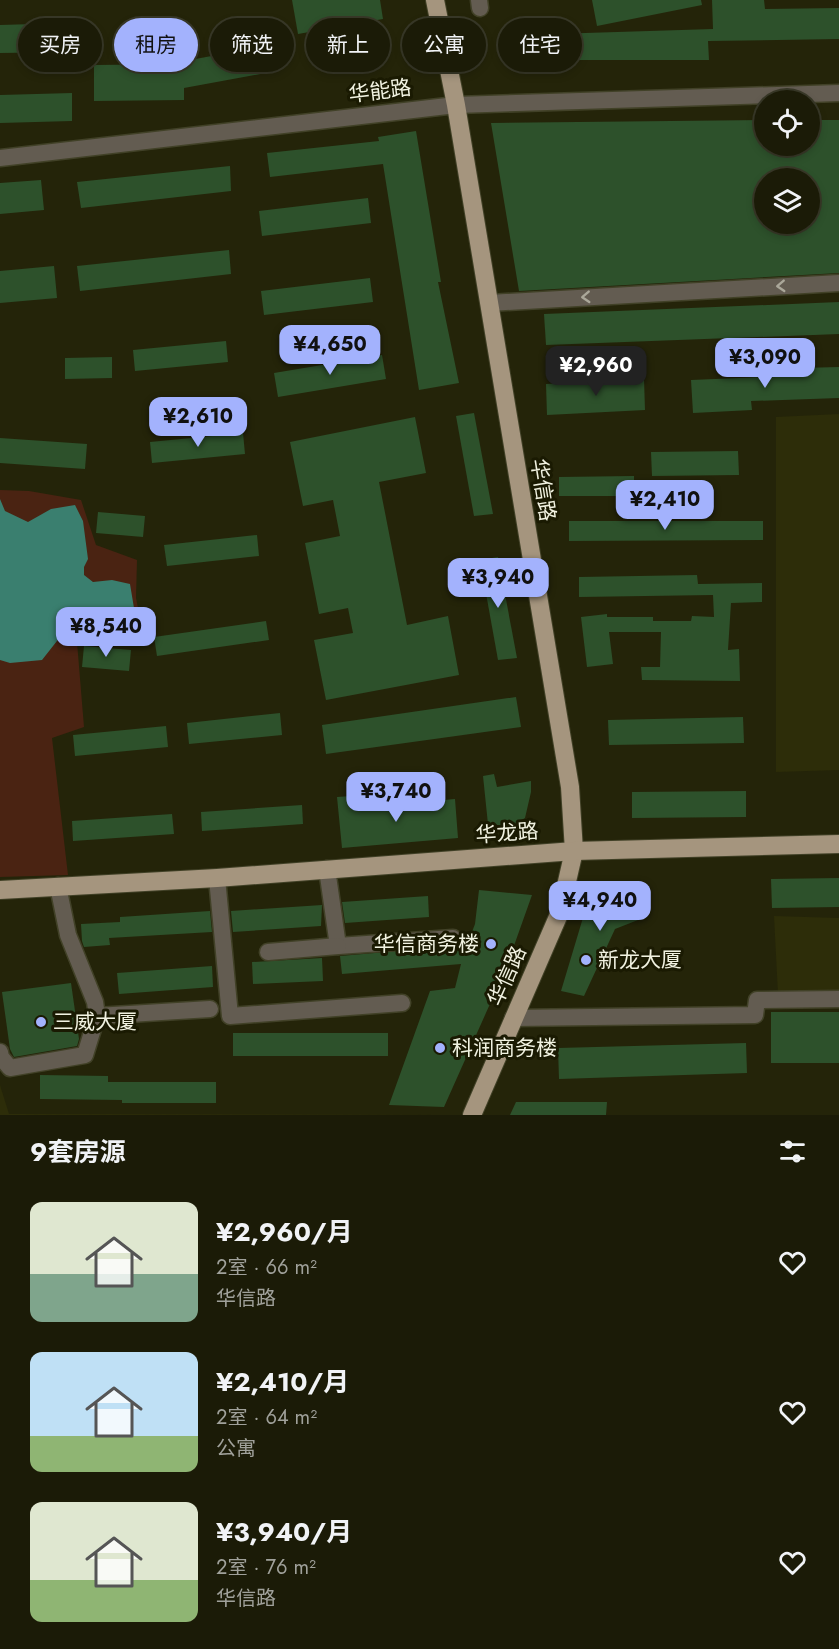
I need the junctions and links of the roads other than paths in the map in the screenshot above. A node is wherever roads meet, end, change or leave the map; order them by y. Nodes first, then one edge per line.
1 (435, 0) edge
2 (839, 93) edge
3 (456, 105) junction
4 (0, 158) edge
5 (839, 283) edge
6 (489, 303) junction
7 (839, 844) edge
8 (574, 851) junction
9 (327, 869) junction
10 (218, 878) junction
11 (58, 886) junction
12 (0, 890) edge
13 (453, 938) dead end
14 (338, 946) junction
15 (268, 952) dead end
16 (839, 999) edge
17 (402, 1003) dead end
18 (210, 1009) dead end
19 (97, 1016) junction
20 (513, 1018) junction
21 (0, 1052) edge
22 (472, 1115) edge

1 - 3 main road, 华信路
2 - 3 street, 华能路
3 - 4 street, 华能路
3 - 6 main road, 华信路
5 -> 6 street
6 - 8 main road, 华信路
7 - 8 main road, 华龙路
8 - 9 main road, 华龙路
8 - 20 main road, 华信路
9 - 10 main road, 华龙路
9 - 14 street
10 - 11 main road, 华龙路
10 - 17 street
11 - 12 main road, 华龙路
11 - 19 street
13 - 14 street
14 - 15 street
16 - 20 street
18 - 19 street
19 - 21 street
20 - 22 main road, 华信路

